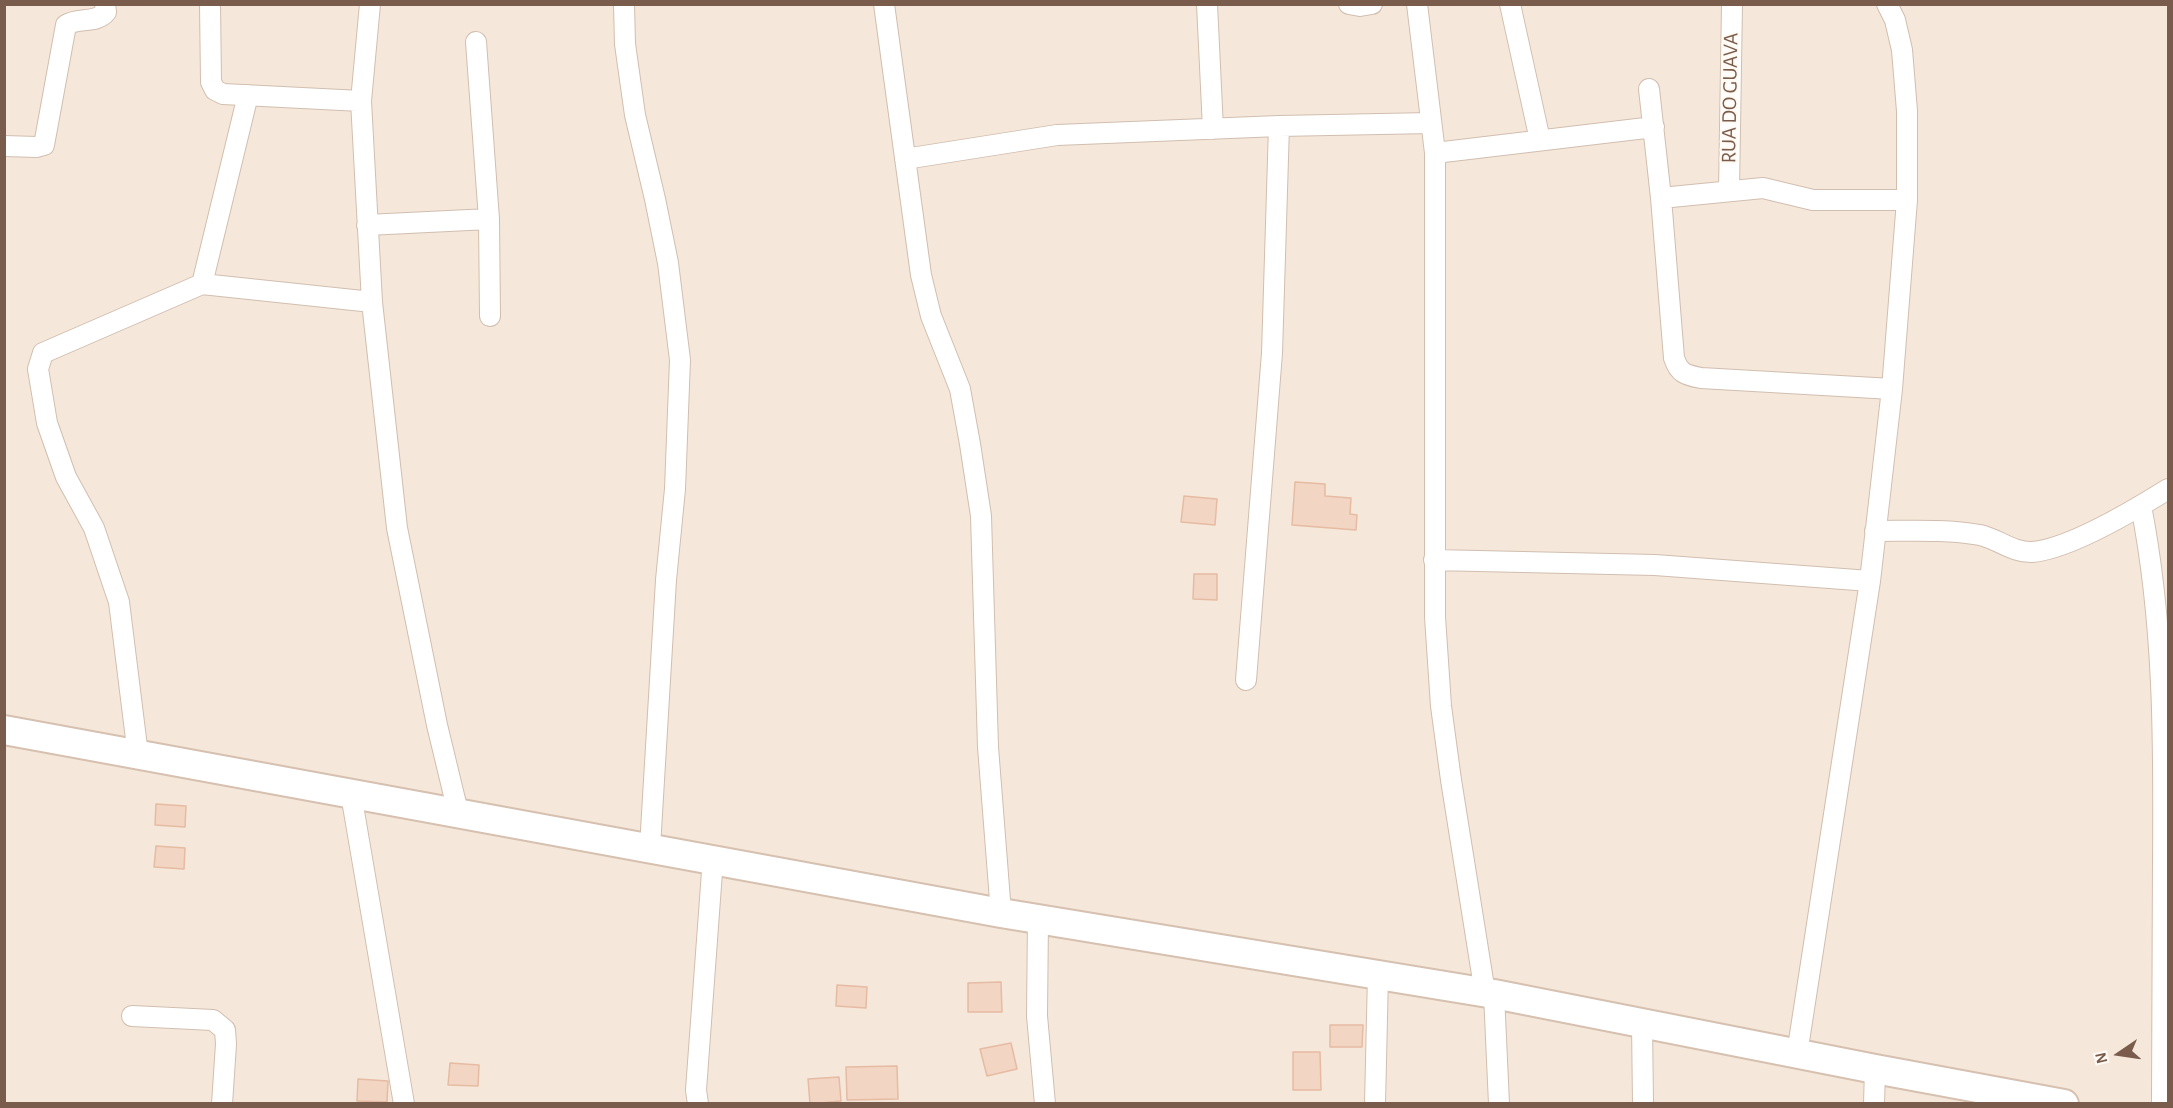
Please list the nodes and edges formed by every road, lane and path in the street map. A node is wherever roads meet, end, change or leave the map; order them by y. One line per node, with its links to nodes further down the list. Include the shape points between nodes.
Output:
1 (105, 4): 22 (street, via 106,12 98,18 66,25 44,145)
2 (210, 4): 15 (street, via 215,90)
3 (370, 4): 16 (street)
4 (624, 4): 44 (street, via 635,115 668,264 680,360)
5 (884, 4): 24 (street)
6 (1207, 4): 20 (street)
7 (1349, 4): 8 (street)
8 (1372, 4)
9 (1416, 4): 17 (street)
10 (1510, 4): 21 (street)
11 (1732, 4): 25 (street, RUA DO GUAVA)
12 (1887, 4): 27 (street, via 1902,50)
13 (476, 42): 28 (street)
14 (1649, 88): 19 (street)
15 (248, 95): 16 (street); 30 (street)
16 (361, 101): 29 (street)
17 (1431, 123): 18 (street); 23 (street)
18 (1279, 126): 20 (street); 39 (street, via 1272,353)
19 (1654, 127): 21 (street); 26 (street)
20 (1213, 129): 24 (street, via 1057,135)
21 (1540, 140): 23 (street)
22 (4, 146)
23 (1434, 153): 37 (street)
24 (905, 159): 46 (street, via 921,275 931,316 960,389 981,516 988,747)
25 (1729, 191): 26 (street); 27 (street, via 1762,188 1813,200)
26 (1661, 198): 33 (street, via 1674,358 1683,374)
27 (1907, 200): 33 (street)
28 (489, 219): 29 (street); 32 (street)
29 (367, 225): 31 (street)
30 (202, 284): 31 (street); 41 (street, via 42,353 38,369 47,423 66,477 94,528 119,602)
31 (372, 302): 43 (street, via 397,528)
32 (490, 316)
33 (1892, 389): 36 (street)
34 (2169, 489): 35 (street)
35 (2141, 506): 36 (street, via 2063,543 2031,552 1964,533); 63 (street, via 2156,601 2164,745)
36 (1875, 531): 38 (street)
37 (1434, 560): 38 (street, via 1655,565); 49 (street, via 1435,616 1451,780)
38 (1870, 581): 52 (street)
39 (1246, 680)
40 (4, 730): 41 (street)
41 (138, 755): 42 (street)
42 (351, 794): 43 (street); 55 (street)
43 (458, 812): 44 (street)
44 (650, 847): 45 (street)
45 (713, 858): 46 (street); 56 (street)
46 (1001, 913): 47 (street)
47 (1038, 919): 48 (street); 57 (street, via 1037,1016)
48 (1378, 975): 49 (street); 58 (street)
49 (1490, 993): 51 (street); 59 (street)
50 (132, 1016): 54 (street, via 213,1020 225,1030)
51 (1642, 1023): 52 (street); 60 (street)
52 (1797, 1053): 53 (street)
53 (1875, 1069): 61 (street); 62 (street)
54 (222, 1104)
55 (404, 1104)
56 (698, 1104)
57 (1045, 1104)
58 (1375, 1104)
59 (1498, 1104)
60 (1643, 1104)
61 (1874, 1104)
62 (2064, 1104)
63 (2162, 1104)

